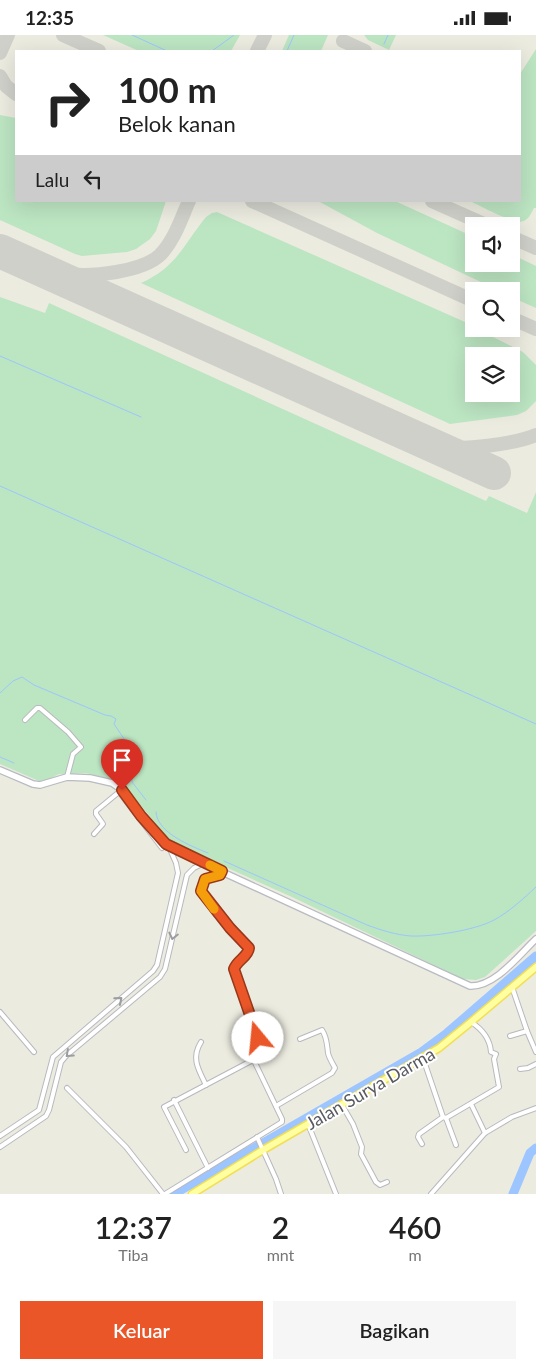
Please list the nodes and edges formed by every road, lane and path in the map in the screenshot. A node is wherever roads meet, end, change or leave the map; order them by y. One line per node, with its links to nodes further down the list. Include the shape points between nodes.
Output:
1 (25, 720): 3 (street, via 40,708 81,747 73,754)
2 (0, 770): 3 (main road, via 33,785)
3 (67, 777): 4 (main road, via 90,777 112,783)
4 (120, 791): 5 (street, via 96,811 103,824); 6 (main road)
5 (94, 834)
6 (167, 845): 7 (main road); 9 (street, via 178,873)
7 (204, 863): 8 (main road); 10 (street, via 187,875)
8 (222, 871): 11 (main road, via 470,986 478,987 497,977); 27 (street, via 220,875 205,879 201,891 249,948 234,969 259,1036 247,1046)
9 (170, 911): 10 (street); 15 (street, one-way to 9, via 153,971)
10 (178, 913): 17 (street, one-way to 17, via 165,969 160,977)
11 (536, 939)
12 (536, 967): 13 (main road, Jalan Surya Darma)
13 (512, 987): 18 (main road, Jalan Surya Darma); 20 (street)
14 (0, 1012): 24 (street)
15 (105, 1012): 16 (street); 17 (street)
16 (99, 1017): 19 (street); 40 (street, via 53,1057 39,1110)
17 (110, 1019): 19 (street)
18 (471, 1022): 26 (main road, Jalan Surya Darma); 33 (street, via 486,1036 492,1053 496,1054 499,1087)
19 (104, 1024): 44 (street, one-way to 44, via 61,1062 46,1116)
20 (527, 1031): 21 (street); 25 (street)
21 (510, 1036)
22 (300, 1039): 35 (street, via 322,1030 335,1068 332,1073)
23 (201, 1042): 30 (street, via 195,1059)
24 (34, 1052)
25 (536, 1052)
26 (423, 1058): 34 (main road, Jalan Surya Darma); 37 (street)
27 (253, 1060): 30 (street); 35 (street)
28 (536, 1063): 29 (street)
29 (520, 1069)
30 (206, 1085): 32 (street)
31 (67, 1088): 50 (street, via 126,1147)
32 (174, 1100): 46 (street, via 164,1110); 47 (street)
33 (471, 1104): 37 (street); 39 (street)
34 (342, 1105): 38 (main road, Jalan Surya Darma); 48 (street, via 376,1182 380,1185)
35 (276, 1106): 41 (street, via 282,1122)
36 (536, 1108): 39 (street)
37 (444, 1118): 42 (street, via 419,1134); 43 (street)
38 (308, 1124): 45 (main road, Jalan Surya Darma); 49 (street)
39 (485, 1133): 53 (street)
40 (0, 1137): 44 (street)
41 (257, 1139): 45 (street); 47 (street)
42 (422, 1144)
43 (456, 1145)
44 (2, 1146)
45 (262, 1148): 51 (main road, Jalan Surya Darma); 52 (street)
46 (186, 1150)
47 (208, 1168): 50 (street)
48 (387, 1182)
49 (334, 1193)
50 (164, 1194)
51 (192, 1194)
52 (281, 1194)
53 (431, 1194)

